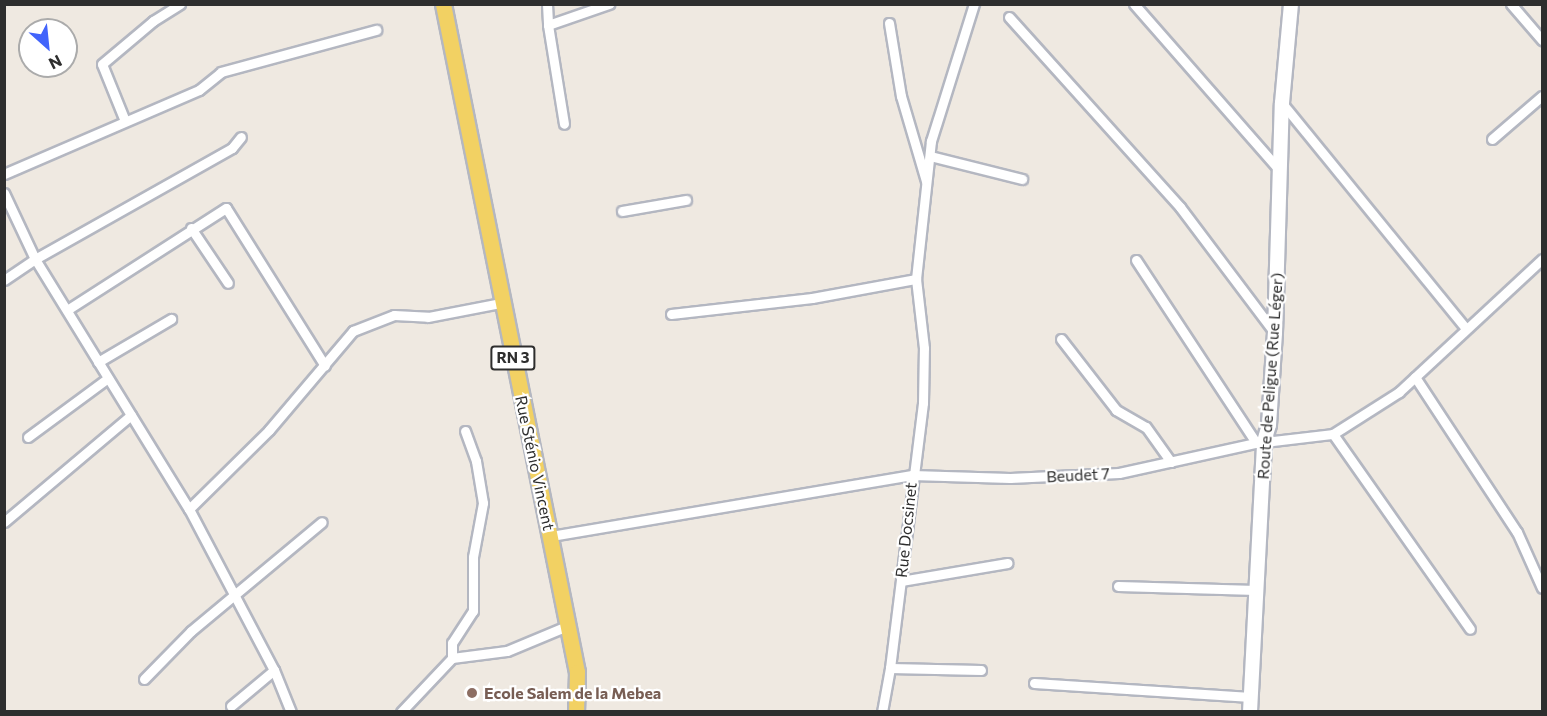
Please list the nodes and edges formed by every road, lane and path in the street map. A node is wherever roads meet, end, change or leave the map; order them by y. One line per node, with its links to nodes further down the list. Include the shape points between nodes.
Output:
1 (180, 4): 16 (street, via 102,64)
2 (443, 4): 35 (main road, Rue Sténio Vincent / RN 3)
3 (547, 4): 11 (street)
4 (609, 4): 11 (street)
5 (974, 4): 20 (street, Rue Docsinet, via 931,141)
6 (1134, 4): 21 (street)
7 (1291, 4): 15 (street, Route de Peligue (Rue Léger))
8 (1511, 4): 13 (street)
9 (1010, 17): 40 (street, via 1180,207)
10 (889, 23): 24 (street, via 901,96)
11 (548, 25): 17 (street)
12 (376, 30): 16 (street, via 221,72 199,90)
13 (1542, 40)
14 (1542, 96): 19 (street)
15 (1282, 103): 21 (street, Route de Peligue (Rue Léger)); 39 (street)
16 (125, 122): 22 (street)
17 (564, 124)
18 (241, 137): 29 (street, via 232,148)
19 (1492, 139)
20 (930, 156): 23 (street); 24 (street, Rue Docsinet)
21 (1282, 173): 40 (street, Route de Peligue (Rue Léger))
22 (4, 174)
23 (1022, 180)
24 (927, 184): 32 (street, Rue Docsinet)
25 (4, 193): 29 (street)
26 (686, 200): 27 (street)
27 (622, 211)
28 (190, 228): 34 (street); 36 (street); 43 (street, via 220,208 231,211)
29 (35, 259): 33 (street); 36 (street)
30 (1542, 259): 39 (street, Beudet 7)
31 (1136, 260): 50 (street)
32 (916, 279): 37 (street, via 812,298); 52 (street, Rue Docsinet, via 924,348 922,403)
33 (4, 280)
34 (228, 283)
35 (501, 303): 43 (street, via 428,317 394,315 353,331); 56 (main road, Rue Sténio Vincent / RN 3)
36 (67, 310): 42 (street)
37 (671, 314)
38 (171, 319): 42 (street)
39 (1466, 329): 44 (street, Beudet 7)
40 (1275, 333): 50 (street, Route de Peligue (Rue Léger), via 1269,425)
41 (1061, 339): 51 (street, via 1116,410 1146,427)
42 (98, 362): 45 (street)
43 (325, 366): 53 (street, via 269,430)
44 (1415, 377): 48 (street, Beudet 7); 60 (street, via 1517,532)
45 (108, 378): 46 (street); 49 (street)
46 (131, 415): 53 (street); 54 (street)
47 (465, 431): 65 (street, via 477,461 483,503 473,556 473,611 452,643)
48 (1333, 434): 50 (street, Beudet 7); 64 (street)
49 (28, 437)
50 (1260, 443): 51 (street, Beudet 7); 61 (street, Route de Peligue (Rue Léger))
51 (1171, 462): 52 (street, Beudet 7, via 1119,473 1010,478)
52 (912, 475): 56 (street, Beudet 7); 58 (street, Rue Docsinet)
53 (189, 509): 62 (street)
54 (4, 522)
55 (322, 522): 62 (street)
56 (551, 536): 63 (main road, Rue Sténio Vincent / RN 3)
57 (1007, 563): 58 (street)
58 (901, 581): 66 (street, Rue Docsinet)
59 (1118, 586): 61 (street)
60 (1542, 588)
61 (1256, 590): 71 (street, Route de Peligue (Rue Léger))
62 (234, 595): 67 (street); 69 (street, via 191,631)
63 (567, 626): 65 (street, via 507,651); 75 (main road, Rue Sténio Vincent / RN 3, via 577,672)
64 (1470, 630)
65 (453, 658): 74 (street)
66 (890, 668): 68 (street); 76 (street, Rue Docsinet)
67 (274, 670): 72 (street); 73 (street)
68 (981, 670)
69 (144, 679)
70 (1034, 683): 71 (street)
71 (1251, 697): 77 (street, Route de Peligue (Rue Léger))
72 (231, 706)
73 (291, 711)
74 (401, 711)
75 (576, 711)
76 (882, 711)
77 (1250, 711)

